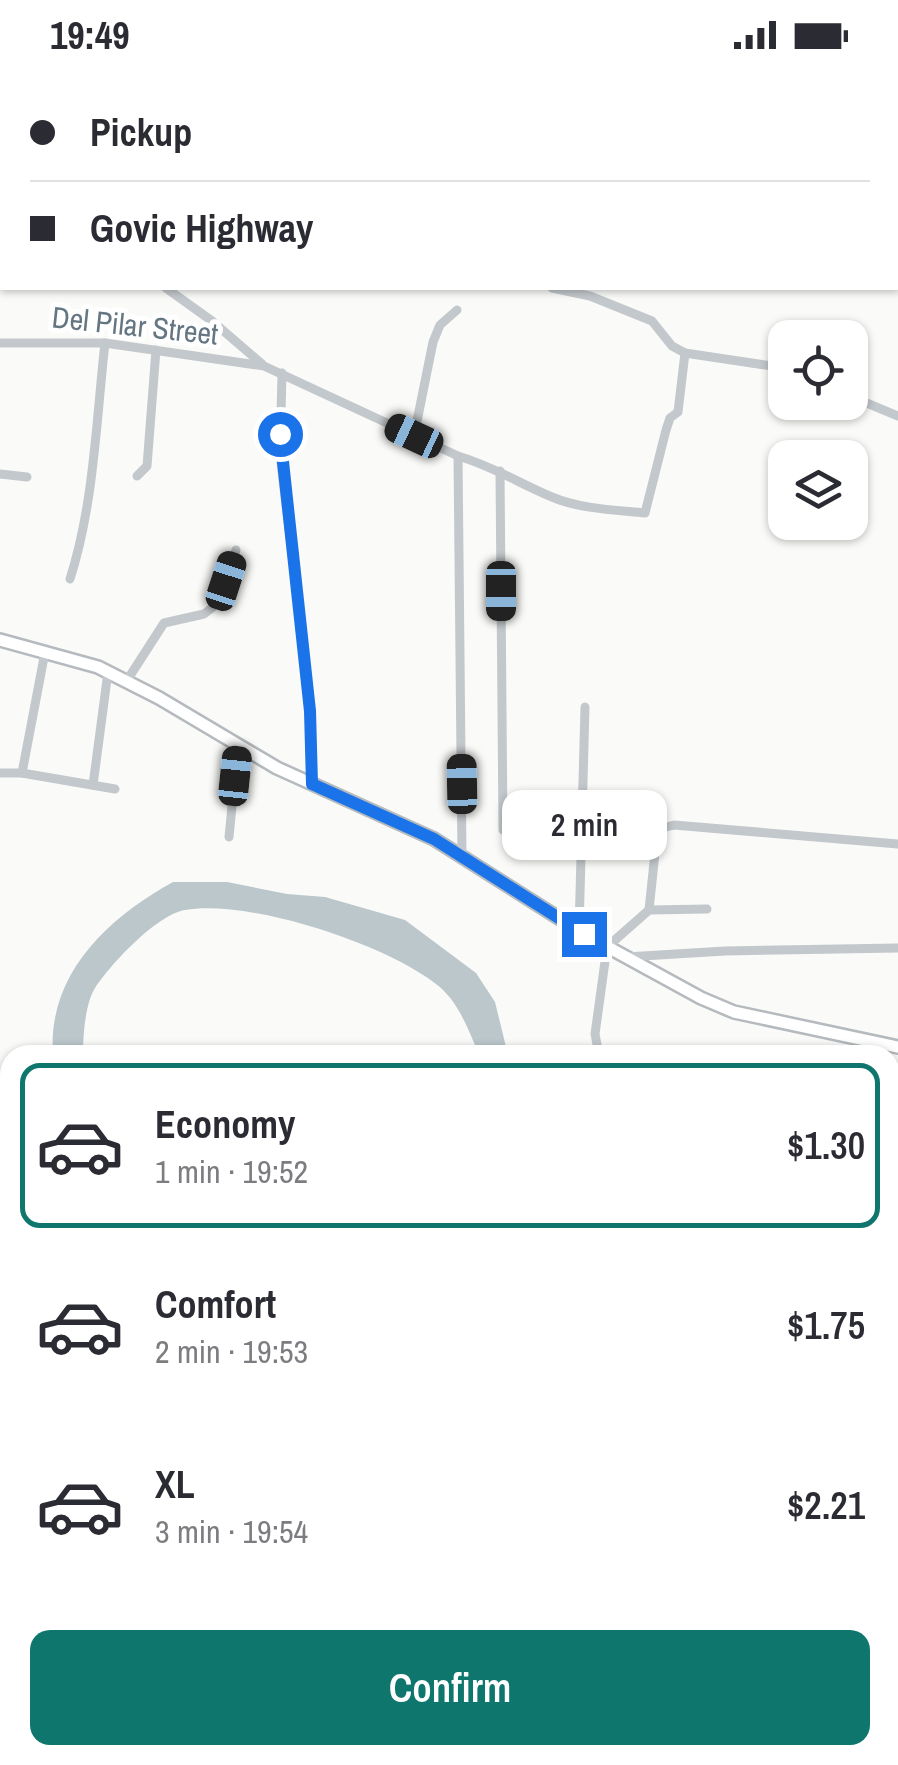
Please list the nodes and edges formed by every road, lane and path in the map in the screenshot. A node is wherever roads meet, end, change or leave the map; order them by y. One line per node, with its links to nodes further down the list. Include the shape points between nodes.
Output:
1 (169, 290): 9 (street)
2 (562, 290): 7 (street, via 652,321)
3 (457, 310): 13 (street, via 433,342)
4 (0, 343): 5 (street, Del Pilar Street)
5 (106, 343): 6 (street, Del Pilar Street); 20 (street, via 88,506)
6 (156, 350): 9 (street, Del Pilar Street); 17 (street, via 147,466)
7 (685, 353): 8 (street); 15 (street, via 678,412 666,430 646,513 554,498)
8 (768, 365)
9 (264, 366): 10 (street)
10 (282, 373): 13 (street); 29 (street, via 280,455 310,711)
11 (868, 404): 12 (street)
12 (898, 416)
13 (414, 436): 14 (street)
14 (458, 456): 15 (street); 35 (street)
15 (500, 471): 32 (street)
16 (0, 474): 18 (street)
17 (137, 476)
18 (27, 478)
19 (236, 550): 24 (street, via 213,607 164,623)
20 (70, 580)
21 (0, 640): 22 (main road)
22 (45, 652): 23 (main road); 28 (street)
23 (108, 672): 24 (main road); 30 (street)
24 (126, 682): 26 (main road)
25 (586, 708): 38 (street)
26 (238, 745): 29 (main road); 33 (street)
27 (0, 772): 28 (street)
28 (22, 773): 30 (street)
29 (312, 784): 35 (main road)
30 (93, 785): 31 (street)
31 (115, 789)
32 (503, 830)
33 (229, 838)
34 (898, 844): 37 (street, via 662,828)
35 (462, 858): 38 (main road)
36 (707, 909): 37 (street)
37 (649, 910): 39 (street)
38 (579, 930): 39 (main road)
39 (608, 947): 41 (main road); 42 (street)
40 (898, 948): 41 (street)
41 (626, 957): 43 (main road, via 734,1012)
42 (597, 1045)
43 (889, 1045)

